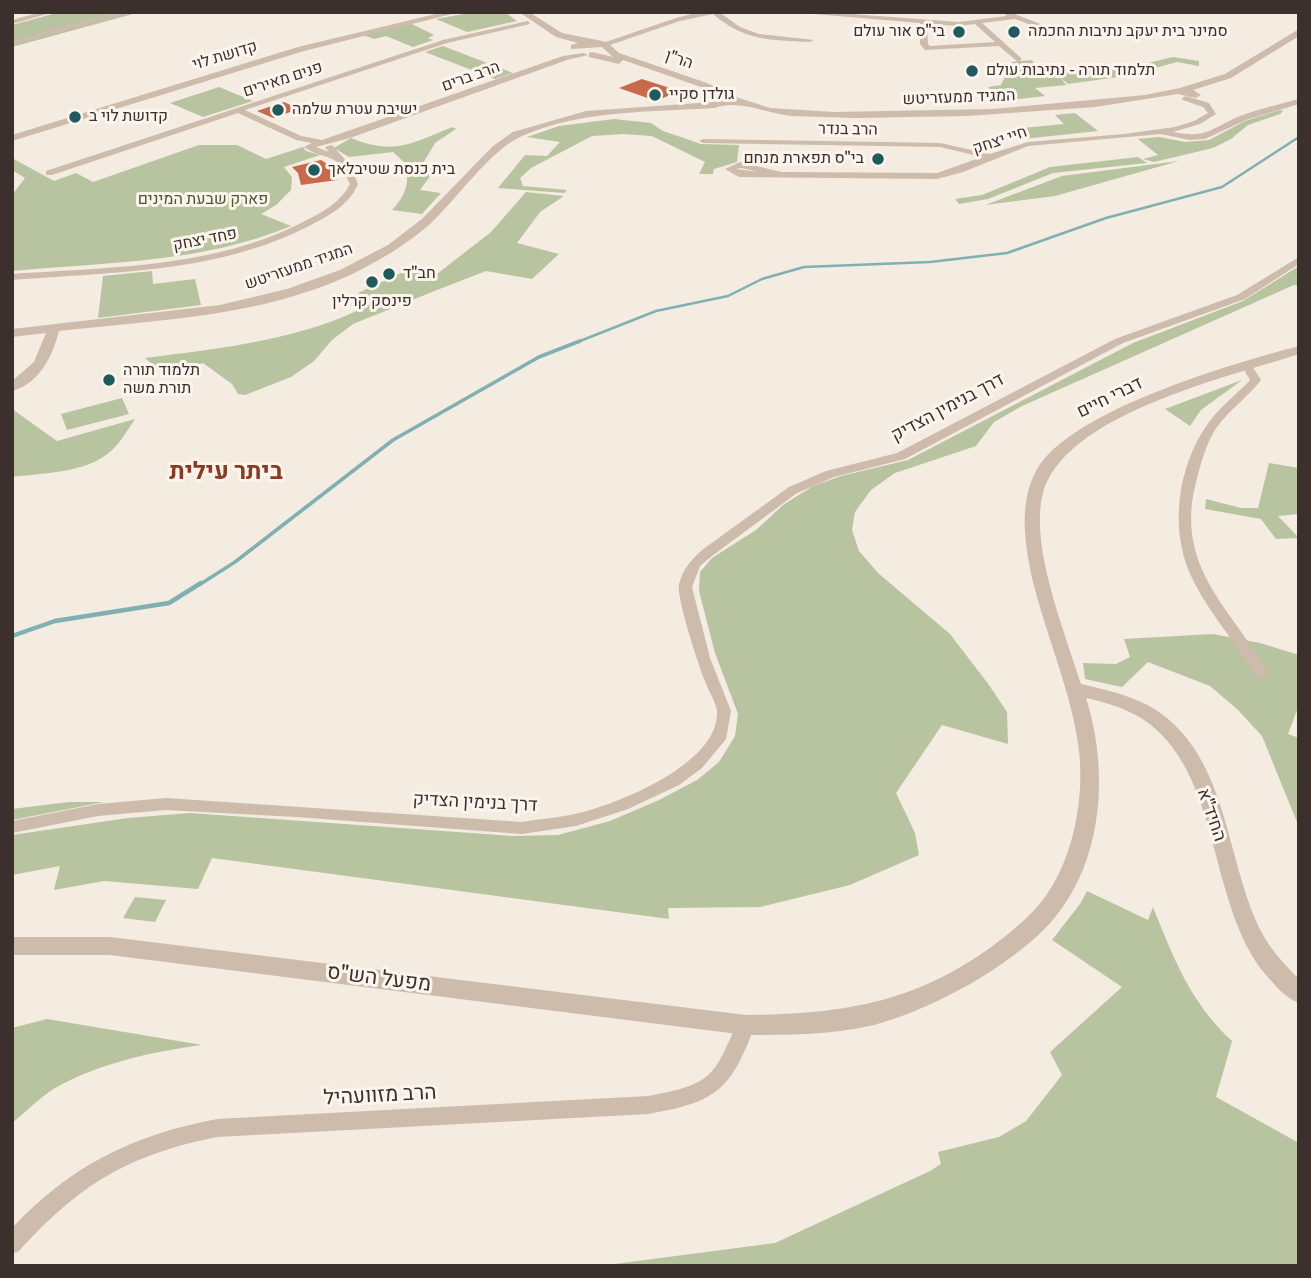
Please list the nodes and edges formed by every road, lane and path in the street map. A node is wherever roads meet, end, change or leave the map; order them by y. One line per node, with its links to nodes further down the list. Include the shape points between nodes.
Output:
1 (51, 12): 10 (street)
2 (129, 12): 18 (street)
3 (514, 12): 12 (street, הר"ן)
4 (523, 12): 19 (street, via 559,35)
5 (713, 12): 16 (street, via 740,32); 21 (street, via 678,19)
6 (793, 12): 11 (street)
7 (1003, 12): 9 (street)
8 (455, 13): 31 (street, קדושת לוי, via 315,45)
9 (1015, 17): 13 (street); 14 (street)
10 (12, 22)
11 (923, 22): 13 (street); 20 (street, via 928,48)
12 (528, 23): 22 (street, הר"ן); 28 (street, פנים מאירים, via 445,41)
13 (978, 23): 20 (street)
14 (1037, 26)
15 (1299, 32): 24 (street, המגיד ממעזריטש)
16 (810, 40)
17 (1299, 40): 24 (street, המגיד ממעזריטש, via 1246,74)
18 (12, 43)
19 (589, 43): 21 (street); 22 (street)
20 (1001, 44): 23 (street)
21 (606, 47): 22 (street, via 605,53); 27 (street, הר"ן, via 616,55 694,82)
22 (581, 52): 26 (street, הר"ן, via 696,88 714,98); 33 (street, הרב ברים)
23 (1018, 60)
24 (1188, 96): 27 (street, המגיד ממעזריטש, via 945,118 796,117); 30 (street, חיי יצחק, via 1210,110 1210,116)
25 (1299, 101): 30 (street, via 1243,118 1205,137)
26 (715, 105): 27 (street, הר"ן); 29 (street, המגיד ממעזריטש, via 606,111)
27 (737, 107): 29 (street, המגיד ממעזריטש)
28 (238, 110): 33 (street, פחד יצחק); 36 (street, פנים מאירים)
29 (548, 122): 39 (street, המגיד ממעזריטש, via 506,140 406,238 344,273 242,305)
30 (1162, 131): 34 (street, חיי יצחק, via 1026,145)
31 (12, 138)
32 (703, 141): 34 (street, הרב בנדר, via 940,145)
33 (321, 146): 38 (street, פחד יצחק, via 346,165 354,184 346,198 285,235 171,263)
34 (991, 158): 35 (street, חיי יצחק, via 928,177)
35 (750, 171)
36 (49, 173)
37 (1299, 260): 46 (street, דרך בנימין הצדיק, via 1241,296 1119,341 901,456 830,474 793,490 707,553 694,564 685,587 703,658 724,711 718,739 681,775 622,805 576,820 522,828 166,804 98,810)
38 (12, 277)
39 (53, 330): 40 (street, המגיד ממעזריטש); 43 (street, via 46,357)
40 (12, 334)
41 (1299, 350): 42 (street, דברי חיים)
42 (1248, 368): 44 (street, via 1256,380 1216,419 1201,448 1187,491 1183,524 1189,555 1209,597); 45 (street, דברי חיים, via 1106,419 1065,446 1042,475 1032,528)
43 (12, 387)
44 (1262, 674)
45 (1073, 688): 48 (street, החיד"א, via 1140,709 1166,727 1184,748 1200,780 1250,930 1273,968); 49 (street, דברי חיים, via 1087,737 1091,776 1085,819 1058,897 1037,919 1011,945 971,973 878,1014 794,1025)
46 (12, 827)
47 (12, 946): 49 (street, מפעל הש"ס, via 110,946)
48 (1299, 993)
49 (746, 1025): 50 (street, הרב מזוועהיל, via 734,1059 714,1086 676,1101 216,1128 139,1146 103,1165 56,1200)
50 (12, 1244)

